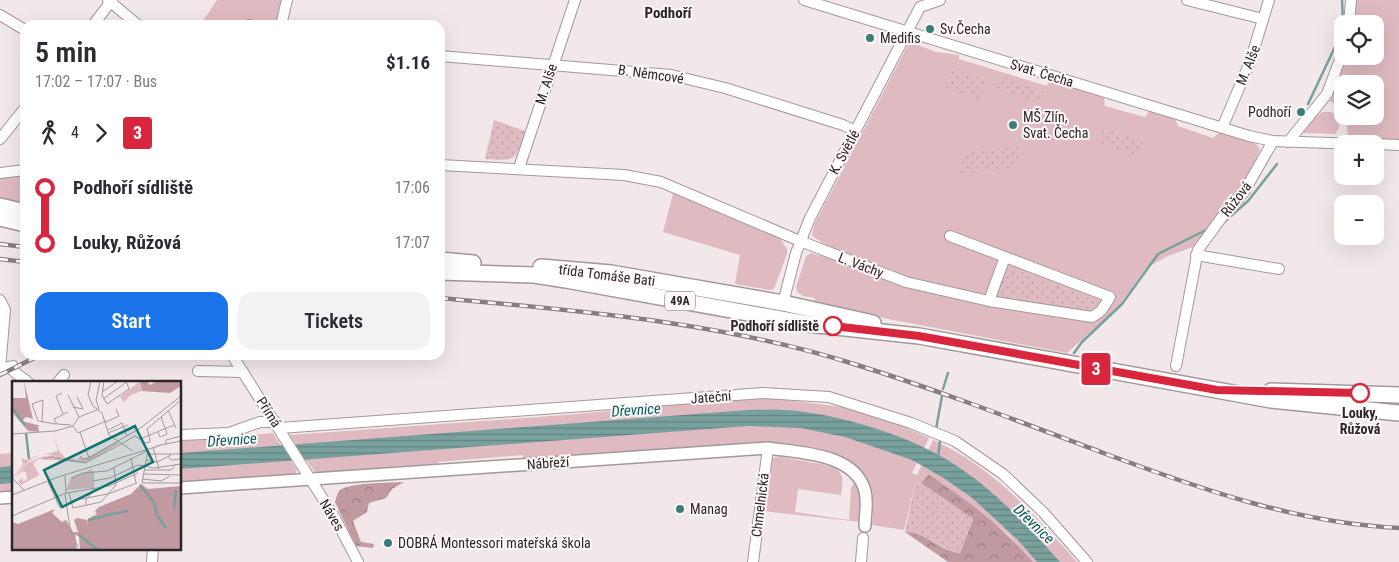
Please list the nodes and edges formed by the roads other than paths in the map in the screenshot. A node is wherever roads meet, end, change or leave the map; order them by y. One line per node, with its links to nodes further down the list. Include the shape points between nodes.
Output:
1 (286, 0): 15 (street)
2 (575, 0): 19 (street, M. Alše)
3 (804, 0): 17 (street, Svat. Čecha)
4 (940, 0): 9 (street, K. Světlé)
5 (1187, 0): 12 (street)
6 (1269, 0): 12 (street, M. Alše)
7 (1351, 0): 11 (street)
8 (110, 1): 13 (street); 14 (street)
9 (919, 4): 17 (street, K. Světlé)
10 (0, 15): 16 (street)
11 (1350, 15)
12 (1263, 19): 23 (street, M. Alše, via 1250,62)
13 (97, 20)
14 (132, 20)
15 (282, 20)
16 (20, 27)
17 (907, 32): 23 (street, Svat. Čecha); 24 (street, K. Světlé)
18 (445, 56): 19 (street, B. Němcové)
19 (552, 64): 24 (street, B. Němcové, via 622,69 698,81 842,125); 31 (street, M. Alše)
20 (1338, 65): 26 (street, Růžová, via 1327,94)
21 (20, 112): 22 (street)
22 (4, 125): 25 (street)
23 (1222, 128): 26 (street, Svat. Čecha)
24 (855, 132): 39 (street, K. Světlé)
25 (0, 139)
26 (1280, 142): 27 (street, Svat. Čecha); 40 (street, Růžová, via 1204,240)
27 (1334, 143)
28 (1384, 144): 29 (street)
29 (1399, 145)
30 (445, 165): 31 (street, L. Váchy)
31 (519, 168): 39 (street, L. Váchy, via 624,175 661,182)
32 (20, 171): 33 (street)
33 (0, 173)
34 (0, 206): 35 (main road)
35 (20, 211)
36 (0, 218): 37 (main road)
37 (20, 223)
38 (950, 236): 41 (street, L. Váchy)
39 (800, 241): 46 (street, L. Váchy, via 906,282); 47 (street, K. Světlé)
40 (1196, 255): 43 (street); 51 (street, Růžová)
41 (1005, 257): 46 (street); 46 (street, L. Váchy, via 1110,297 1101,311 1092,317)
42 (445, 260): 47 (main road, třída Tomáše Bati / 49A, via 611,273)
43 (1279, 269)
44 (445, 272): 48 (main road, třída Tomáše Bati / 49A, via 558,279)
45 (0, 300): 52 (street, via 5,310)
46 (989, 301)
47 (783, 303): 48 (main road); 49 (main road, třída Tomáše Bati / 49A)
48 (780, 319): 49 (main road, třída Tomáše Bati / 49A)
49 (919, 336): 56 (main road, třída Tomáše Bati / 49A)
50 (235, 360): 54 (street, Přímá)
51 (1176, 366)
52 (0, 368): 55 (street, via 13,366 12,370)
53 (198, 371): 54 (street)
54 (243, 372): 59 (street, Přímá)
55 (25, 380)
56 (1217, 390): 57 (main road, třída Tomáše Bati / 49A); 58 (main road, třída Tomáše Bati / 49A, via 1314,405)
57 (1399, 395)
58 (1399, 413)
59 (280, 428): 60 (street, Jateční, via 260,422 229,433); 62 (street, Přímá); 70 (street, Jateční, via 763,393 829,397 955,441 1003,474 1044,512)
60 (181, 435)
61 (768, 448): 63 (street, Nábřeží); 65 (street, Nábřeží, via 825,458 852,470 861,480 865,492 868,505); 68 (street, Chmelnická)
62 (305, 470): 63 (street, Náves)
63 (311, 481): 64 (street, Nábřeží); 67 (street, Náves)
64 (181, 488)
65 (865, 526)
66 (863, 538): 69 (street)
67 (358, 562)
68 (752, 562)
69 (861, 562)
70 (1087, 562)

